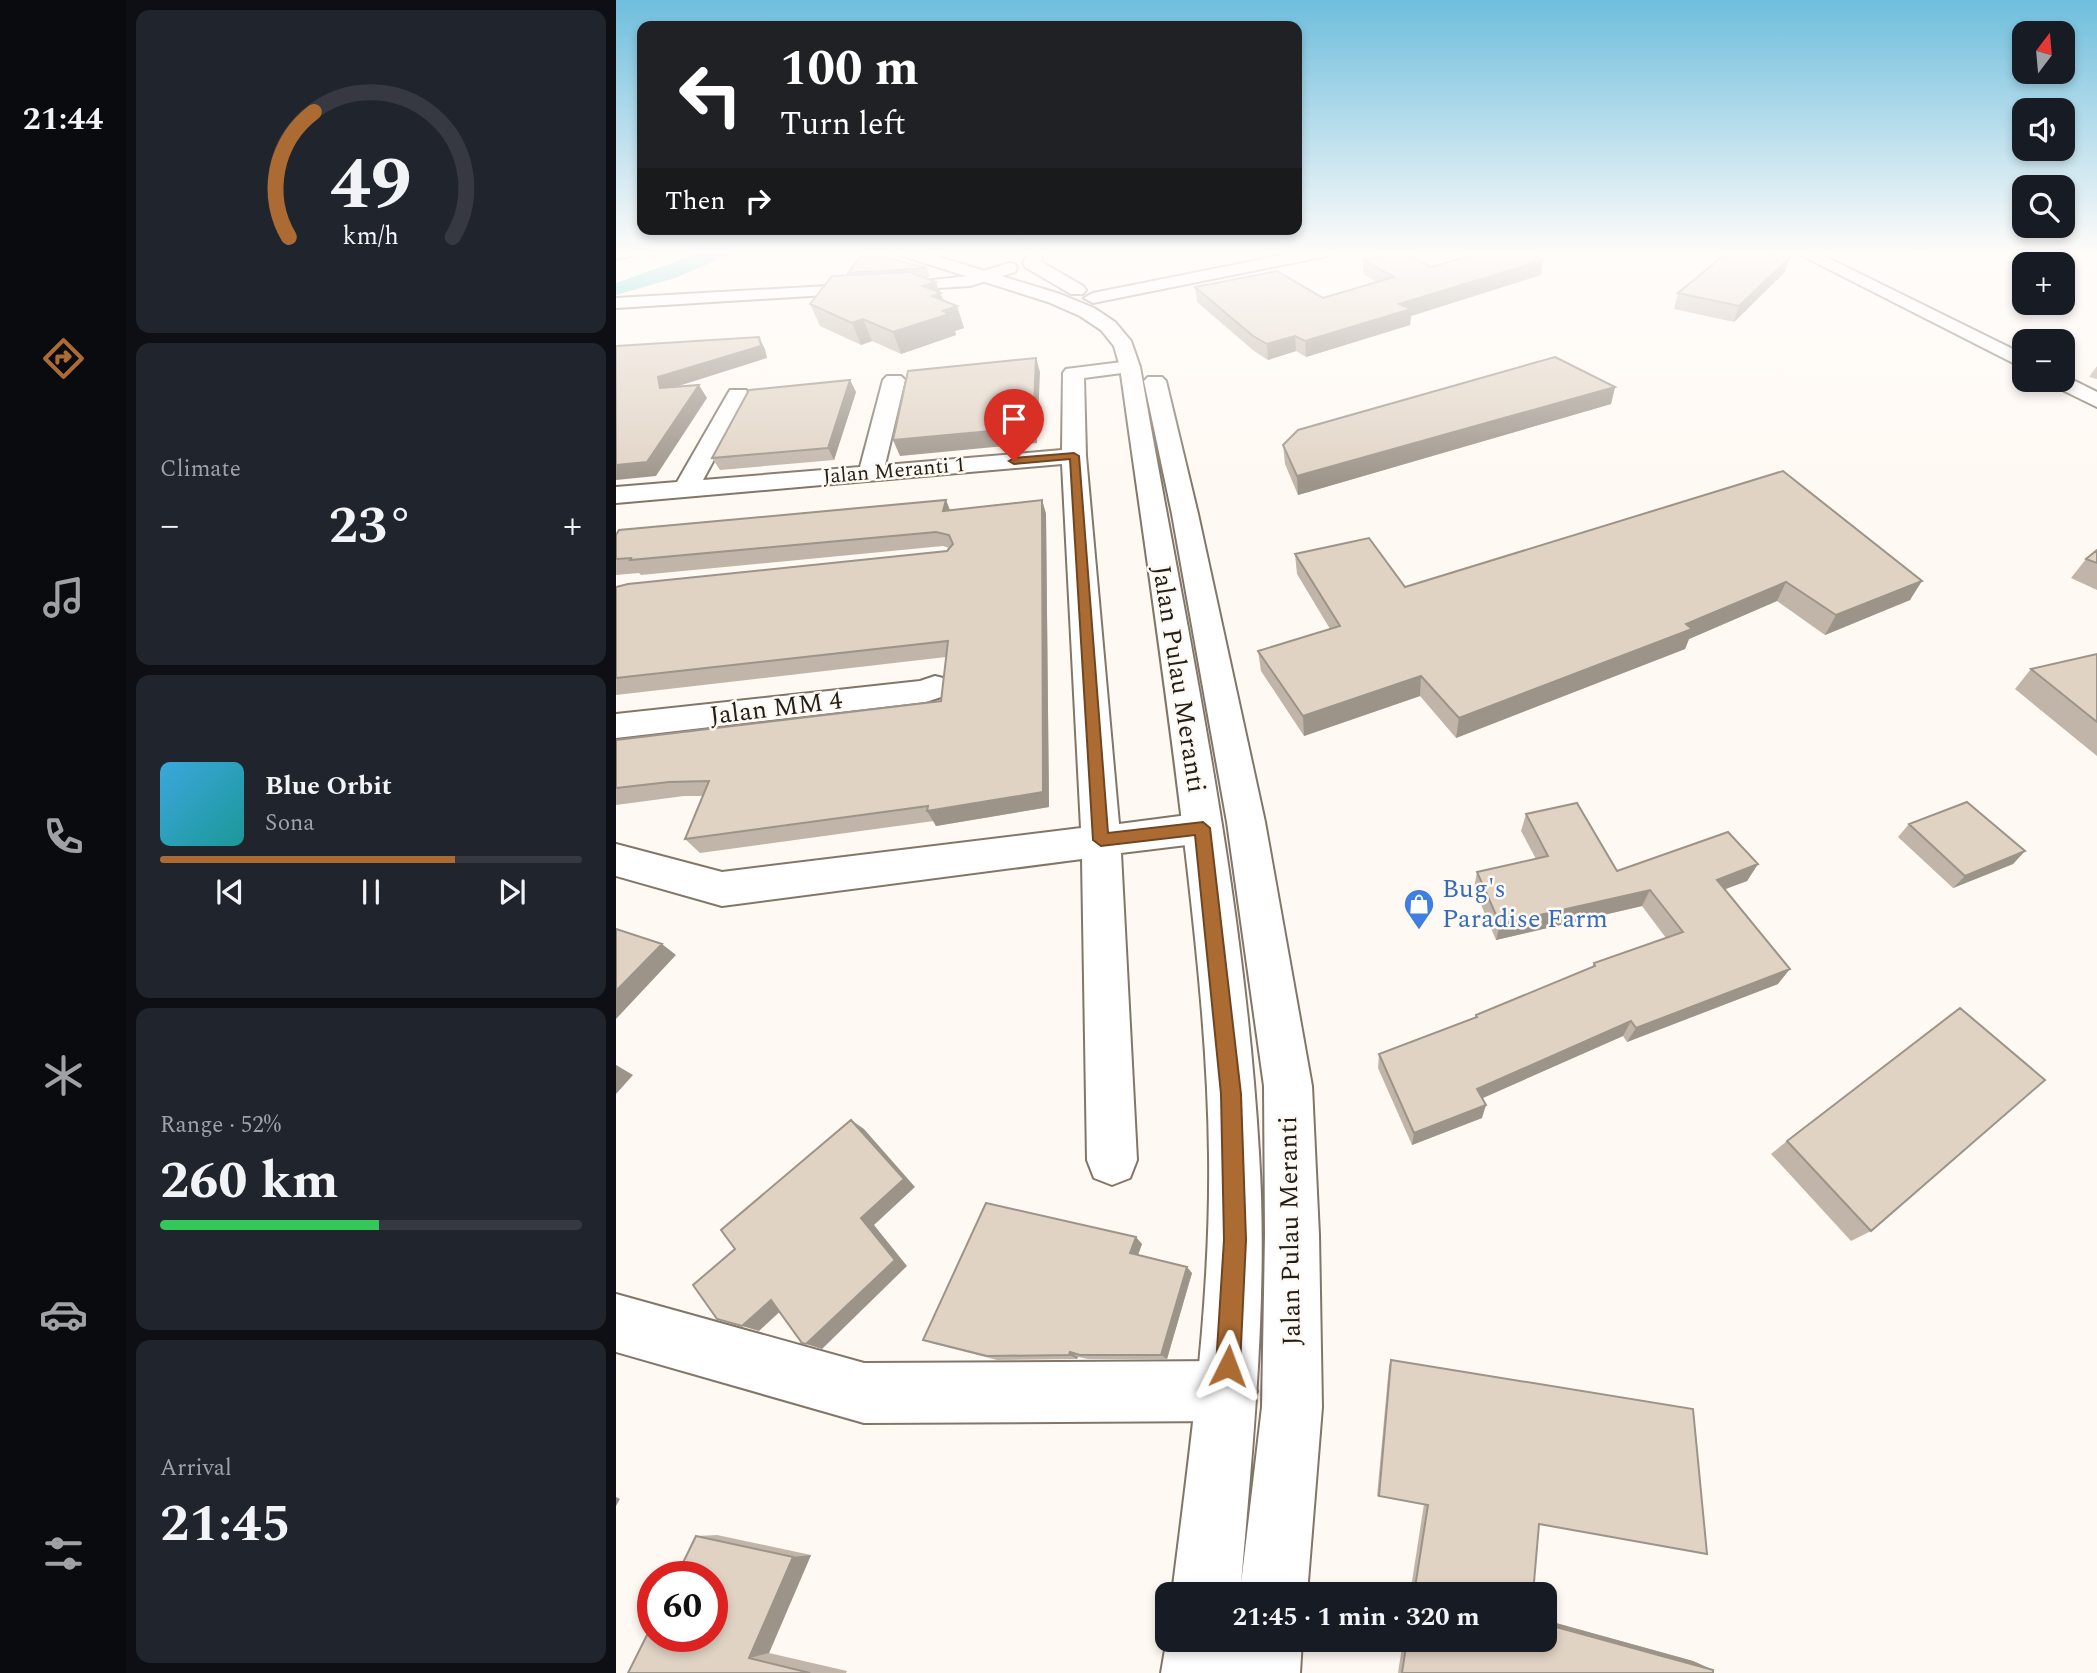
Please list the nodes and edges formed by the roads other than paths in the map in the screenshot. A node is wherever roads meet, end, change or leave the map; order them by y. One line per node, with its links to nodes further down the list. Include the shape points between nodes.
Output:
1 (1111, 329): 5 (street, Jalan Pulau Meranti, via 1124,345)
2 (1135, 329): 23 (street, Jalan Pulau Meranti, via 1152,365 1185,514 1246,822 1287,1086 1292,1407)
3 (1957, 329): 4 (street)
4 (2012, 356)
5 (1130, 368): 10 (street, via 1073,373); 16 (street, Jalan Pulau Meranti)
6 (894, 380): 11 (street)
7 (2075, 389): 9 (street)
8 (737, 395): 12 (street)
9 (2097, 400)
10 (1074, 456): 11 (street, Jalan Meranti 1); 17 (street)
11 (871, 472): 12 (street, Jalan Meranti 1)
12 (686, 489): 13 (street, Jalan Meranti 1)
13 (616, 495)
14 (935, 687): 15 (street, Jalan MM 4)
15 (616, 726)
16 (1203, 828): 17 (street); 21 (street, Jalan Pulau Meranti, via 1231,1094 1235,1240)
17 (1101, 840): 18 (street, via 722,889); 19 (street)
18 (616, 860)
19 (1112, 1160)
20 (616, 1323): 21 (street, via 864,1392)
21 (1227, 1391): 22 (street, Jalan Pulau Meranti)
22 (1207, 1582)
23 (1274, 1582)
24 (1199, 1652): 26 (street)
25 (1267, 1652): 27 (street)
26 (1196, 1673)
27 (1265, 1673)

